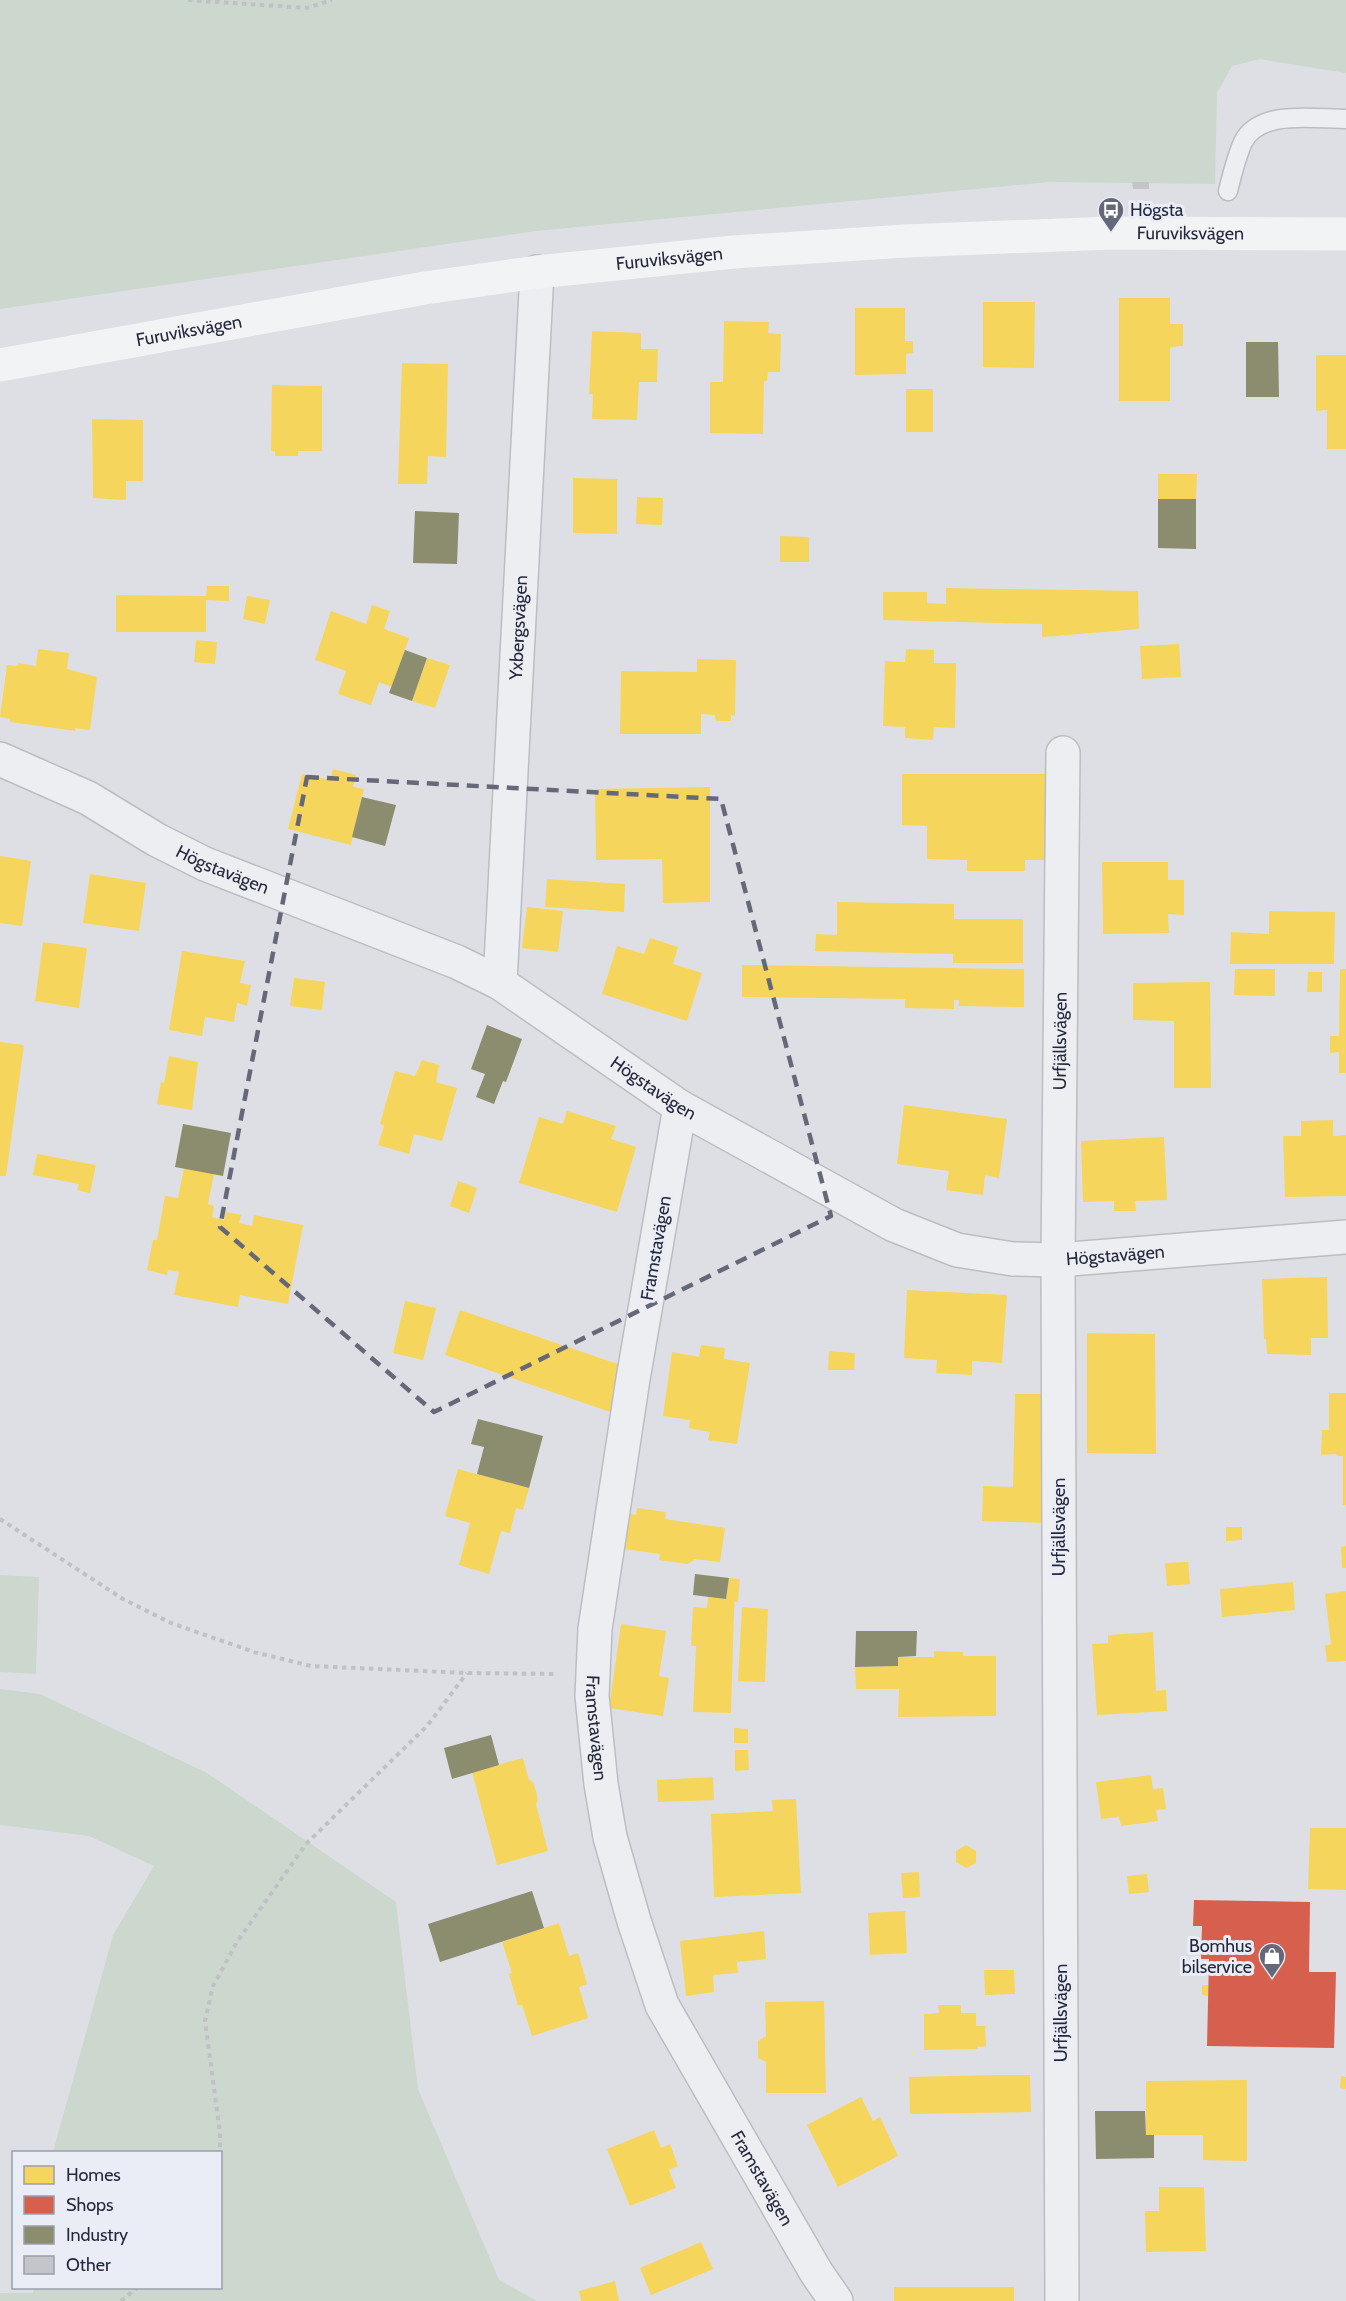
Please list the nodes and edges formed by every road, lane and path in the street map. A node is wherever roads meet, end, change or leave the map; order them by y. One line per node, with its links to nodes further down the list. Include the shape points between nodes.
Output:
1 (188, 0): 2 (path, via 307,8)
2 (333, 0)
3 (1346, 119): 4 (lane, via 1272,119 1256,126 1244,140)
4 (1228, 192)
5 (1346, 234): 6 (main road, Furuviksvägen, via 1111,233 905,241 734,252)
6 (537, 272): 7 (main road, Furuviksvägen, via 414,290); 10 (street, Yxbergsvägen)
7 (0, 365)
8 (1063, 753): 13 (street, Urfjällsvägen)
9 (0, 759): 10 (street, Högstavägen, via 88,798 205,864 457,962)
10 (500, 983): 11 (street, Högstavägen)
11 (680, 1107): 13 (street, Högstavägen, via 924,1239 993,1258); 16 (street, Framstavägen, via 604,1560)
12 (1346, 1238): 13 (street, Högstavägen)
13 (1058, 1260): 21 (street, Urfjällsvägen)
14 (0, 1519): 15 (path, via 123,1599 171,1623 254,1652 311,1666)
15 (467, 1673): 16 (path); 17 (path, via 427,1726 306,1844 237,1942 213,1986 205,2020)
16 (592, 1675): 20 (street, Framstavägen, via 601,1784 610,1837 662,2005)
17 (220, 2151)
18 (136, 2289): 19 (path)
19 (121, 2301)
20 (836, 2301)
21 (1062, 2301)

